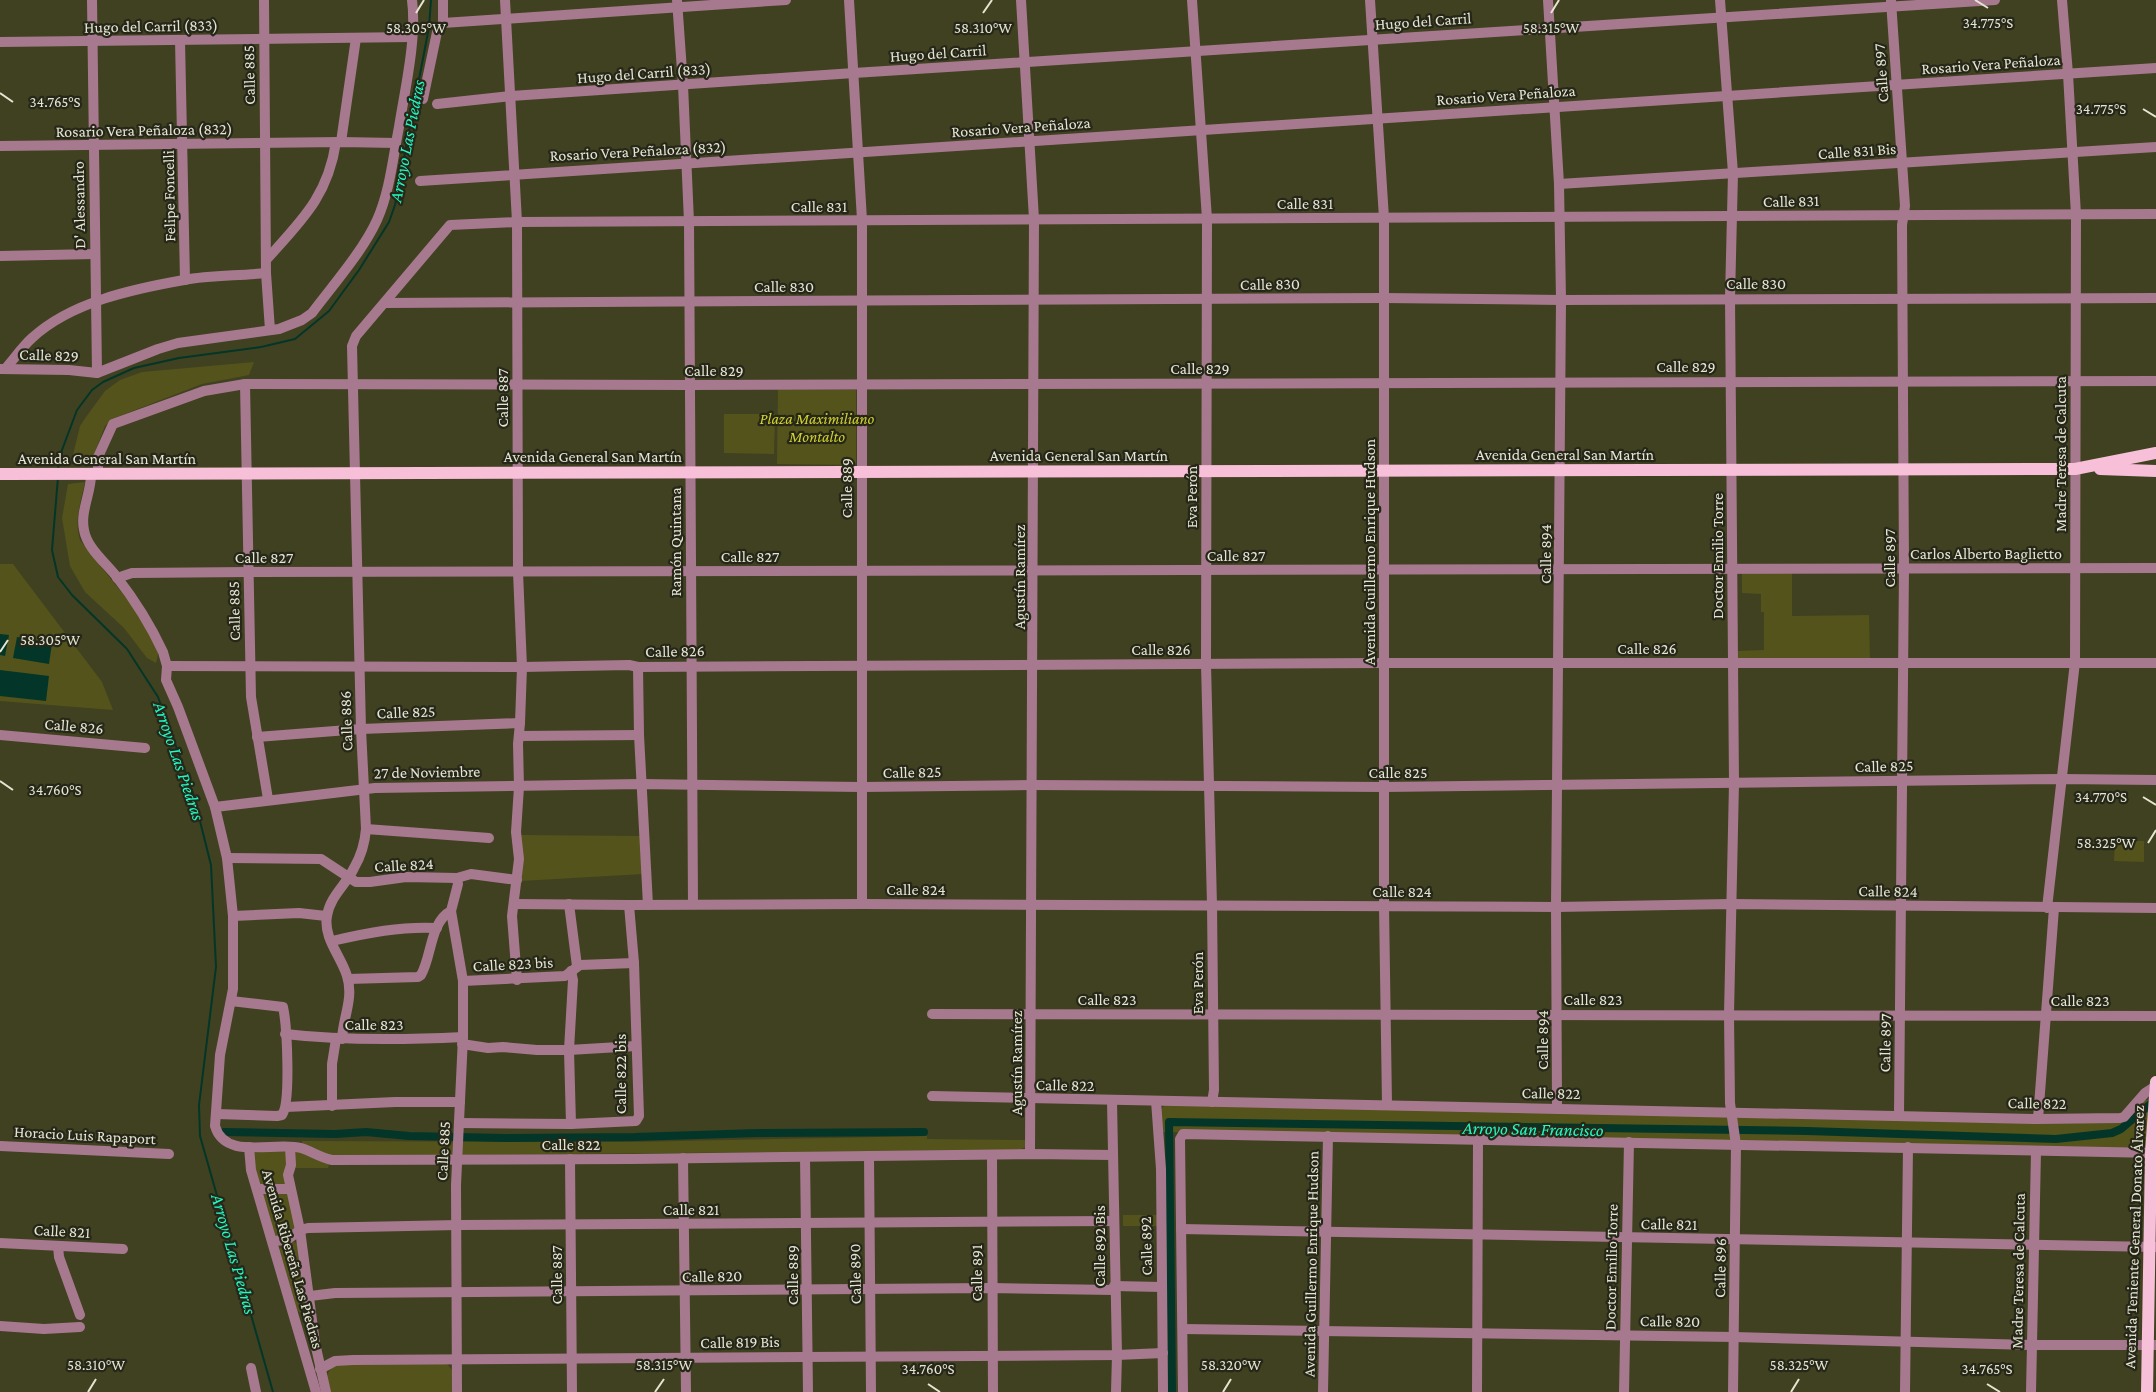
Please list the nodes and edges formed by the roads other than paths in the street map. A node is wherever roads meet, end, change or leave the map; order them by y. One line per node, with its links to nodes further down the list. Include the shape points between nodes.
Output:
1 (92, 0): 26 (street, D' Alessandro)
2 (264, 0): 23 (street, Calle 885)
3 (412, 0): 21 (street)
4 (443, 0): 19 (street)
5 (505, 0): 18 (street, Calle 887)
6 (786, 0): 16 (street)
7 (849, 0): 31 (street, Calle 889)
8 (1021, 0): 29 (street, Agustín Ramírez)
9 (1192, 0): 28 (street, Eva Perón)
10 (1370, 0): 25 (street, Avenida Guillermo Enrique Hudson)
11 (1548, 0): 20 (street, Calle 894)
12 (1720, 0): 17 (street, Doctor Emilio Torre)
13 (1995, 0): 15 (street, Hugo del Carril)
14 (2062, 0): 32 (street, Madre Teresa de Calcuta)
15 (1892, 3): 17 (street, Hugo del Carril); 33 (street, Calle 897)
16 (677, 4): 18 (street); 34 (street, Ramón Quintana)
17 (1721, 18): 20 (street, Hugo del Carril); 36 (street, Doctor Emilio Torre)
18 (506, 19): 19 (street); 35 (street, Calle 887)
19 (443, 23): 37 (street, via 437,32)
20 (1550, 28): 25 (street, Hugo del Carril); 39 (street, Calle 894)
21 (411, 37): 22 (street, Hugo del Carril (833)); 45 (street)
22 (356, 38): 23 (street, Hugo del Carril (833)); 43 (street)
23 (264, 39): 24 (street, Hugo del Carril (833)); 44 (street, Calle 885)
24 (180, 40): 26 (street, Hugo del Carril (833)); 47 (street, Felipe Foncelli)
25 (1373, 40): 28 (street, Hugo del Carril); 40 (street, Avenida Guillermo Enrique Hudson)
26 (93, 41): 27 (street, Hugo del Carril (833)); 46 (street, D' Alessandro)
27 (0, 42)
28 (1196, 52): 29 (street, Hugo del Carril); 41 (street, Eva Perón)
29 (1025, 62): 31 (street, Hugo del Carril); 42 (street, Agustín Ramírez)
30 (2156, 68): 32 (street, Rosario Vera Peñaloza)
31 (854, 73): 34 (street, Hugo del Carril (833)); 50 (street, Calle 889)
32 (2068, 74): 33 (street, Rosario Vera Peñaloza); 51 (street, Madre Teresa de Calcuta)
33 (1896, 85): 36 (street, Rosario Vera Peñaloza); 53 (street, Calle 897)
34 (683, 86): 35 (street, Hugo del Carril (833)); 52 (street, Ramón Quintana)
35 (511, 96): 38 (street, Hugo del Carril (833)); 54 (street, Calle 887)
36 (1725, 96): 39 (street, Rosario Vera Peñaloza); 55 (street, Doctor Emilio Torre)
37 (423, 99)
38 (437, 104)
39 (1555, 108): 40 (street, Rosario Vera Peñaloza); 57 (street, Calle 894)
40 (1377, 118): 41 (street, Rosario Vera Peñaloza); 63 (street, Avenida Guillermo Enrique Hudson)
41 (1201, 131): 42 (street, Rosario Vera Peñaloza); 65 (street, Eva Perón)
42 (1029, 141): 50 (street, Rosario Vera Peñaloza); 64 (street, Agustín Ramírez)
43 (338, 142): 44 (street, Rosario Vera Peñaloza (832)); 45 (street, Rosario Vera Peñaloza (832)); 71 (street, via 315,203)
44 (265, 143): 47 (street, Rosario Vera Peñaloza (832)); 71 (street, Calle 885)
45 (396, 143): 87 (street, via 384,201 372,229 312,313 290,326)
46 (93, 145): 47 (street, Rosario Vera Peñaloza (832)); 48 (street, Rosario Vera Peñaloza (832)); 69 (street, D' Alessandro)
47 (183, 145): 73 (street, Felipe Foncelli)
48 (0, 146)
49 (2156, 147): 51 (street, Calle 831 Bis)
50 (858, 152): 52 (street, Rosario Vera Peñaloza (832)); 66 (street, Calle 889)
51 (2072, 152): 53 (street, Calle 831 Bis); 60 (street, Madre Teresa de Calcuta)
52 (687, 163): 54 (street, Rosario Vera Peñaloza (832)); 68 (street, Ramón Quintana)
53 (1902, 163): 55 (street, Calle 831 Bis); 58 (street, Calle 897)
54 (515, 173): 56 (street, Rosario Vera Peñaloza (832)); 67 (street, Calle 887)
55 (1732, 173): 57 (street, Calle 831 Bis); 62 (street, Doctor Emilio Torre)
56 (420, 181)
57 (1559, 184): 61 (street, Calle 894)
58 (1905, 214): 60 (street, Calle 831); 62 (street, Calle 831); 76 (street, Calle 897)
59 (2156, 214): 60 (street, Calle 831)
60 (2076, 215): 77 (street, Madre Teresa de Calcuta)
61 (1559, 217): 62 (street, Calle 831); 63 (street, Calle 831); 80 (street, Calle 894)
62 (1731, 217): 75 (street, Doctor Emilio Torre)
63 (1384, 218): 65 (street, Calle 831); 74 (street, Avenida Guillermo Enrique Hudson)
64 (1034, 219): 65 (street, Calle 831); 66 (street, Calle 831); 83 (street, Agustín Ramírez)
65 (1207, 219): 79 (street, Eva Perón)
66 (862, 220): 68 (street, Calle 831); 85 (street, Calle 889)
67 (517, 222): 68 (street, Calle 831); 84 (street, Calle 887); 86 (street, Calle 831, via 450,225)
68 (689, 222): 82 (street, Ramón Quintana)
69 (95, 254): 70 (street); 81 (street, D' Alessandro)
70 (0, 255)
71 (267, 259): 72 (street, Calle 885)
72 (266, 273): 73 (street); 87 (street, Calle 885)
73 (185, 280): 81 (street)
74 (1383, 298): 79 (street, Calle 830); 80 (street, Calle 830); 93 (street, Avenida Guillermo Enrique Hudson)
75 (1730, 298): 76 (street, Calle 830); 80 (street, Calle 830); 91 (street, Doctor Emilio Torre)
76 (1903, 298): 77 (street, Calle 830); 95 (street, Calle 897)
77 (2075, 298): 78 (street, Calle 830); 90 (street, Madre Teresa de Calcuta)
78 (2156, 298)
79 (1207, 300): 83 (street, Calle 830); 98 (street, Eva Perón)
80 (1561, 300): 94 (street, Calle 894)
81 (96, 301): 88 (street, via 45,327); 89 (street, D' Alessandro)
82 (690, 301): 84 (street, Calle 830); 85 (street, Calle 830); 102 (street, Ramón Quintana)
83 (1033, 301): 85 (street, Calle 830); 97 (street, Agustín Ramírez)
84 (517, 302): 86 (street, Calle 830); 101 (street, Calle 887)
85 (861, 302): 96 (street, Calle 889)
86 (385, 303): 100 (street, via 354,340)
87 (270, 330): 89 (street, via 178,343)
88 (3, 369): 89 (street, Calle 829)
89 (97, 373)
90 (2075, 380): 92 (street, Calle 829); 95 (street, Calle 829); 105 (street, Madre Teresa de Calcuta)
91 (1732, 381): 94 (street, Calle 829); 95 (street, Calle 829); 106 (street, Doctor Emilio Torre)
92 (2156, 381)
93 (1383, 382): 94 (street, Calle 829); 98 (street, Calle 829); 107 (street, Avenida Guillermo Enrique Hudson)
94 (1561, 382): 108 (street, Calle 894)
95 (1903, 382): 104 (street, Calle 897)
96 (862, 383): 97 (street, Calle 829); 102 (street, Calle 829); 115 (street, Calle 889)
97 (1034, 383): 98 (street, Calle 829); 111 (street, Agustín Ramírez)
98 (1206, 383): 112 (street, Eva Perón)
99 (245, 384): 100 (street, Calle 829); 117 (street, via 204,391 113,424); 118 (street, Calle 885)
100 (353, 385): 101 (street, Calle 829); 113 (street, Calle 886)
101 (517, 385): 102 (street, Calle 829); 114 (street, Calle 887)
102 (690, 385): 110 (street, Ramón Quintana)
103 (2156, 453): 105 (main road, Avenida General San Martín)
104 (1903, 469): 105 (main road, Avenida General San Martín); 106 (main road, Avenida General San Martín); 119 (street, Calle 897)
105 (2075, 469): 109 (main road); 120 (street, Madre Teresa de Calcuta)
106 (1731, 470): 108 (main road, Avenida General San Martín); 124 (street, Doctor Emilio Torre)
107 (1384, 471): 108 (main road, Avenida General San Martín); 112 (main road, Avenida General San Martín); 122 (street, Avenida Guillermo Enrique Hudson)
108 (1560, 471): 123 (street, Calle 894)
109 (2156, 471)
110 (690, 472): 114 (main road, Avenida General San Martín); 115 (main road, Avenida General San Martín); 125 (street, Ramón Quintana)
111 (1034, 472): 112 (main road, Avenida General San Martín); 115 (main road, Avenida General San Martín); 126 (street, Agustín Ramírez)
112 (1206, 472): 128 (street, Eva Perón)
113 (355, 473): 114 (main road, Avenida General San Martín); 118 (main road, Avenida General San Martín); 130 (street, Calle 886)
114 (518, 473): 131 (street, Calle 887)
115 (861, 473): 127 (street, Calle 889)
116 (0, 474): 117 (main road, Avenida General San Martín)
117 (90, 475): 118 (main road, Avenida General San Martín); 132 (street, via 84,533)
118 (246, 475): 129 (street, Calle 885)
119 (1904, 568): 120 (street, Carlos Alberto Baglietto); 124 (street, Carlos Alberto Baglietto); 133 (street, Calle 897)
120 (2075, 568): 121 (street, Carlos Alberto Baglietto); 137 (street, Madre Teresa de Calcuta)
121 (2156, 568)
122 (1384, 569): 123 (street, Carlos Alberto Baglietto); 128 (street, Calle 827); 134 (street, Avenida Guillermo Enrique Hudson)
123 (1560, 569): 124 (street, Carlos Alberto Baglietto); 135 (street, Calle 894)
124 (1731, 569): 136 (street, Doctor Emilio Torre)
125 (691, 570): 127 (street, Calle 827); 131 (street, Calle 827); 145 (street, Ramón Quintana)
126 (1034, 570): 127 (street, Calle 827); 128 (street, Calle 827); 139 (street, Agustín Ramírez)
127 (862, 571): 141 (street, Calle 889)
128 (1206, 571): 140 (street, Eva Perón)
129 (249, 572): 130 (street, Calle 827); 132 (street, Calle 827, via 132,573); 143 (street, Calle 885)
130 (357, 572): 131 (street, Calle 827); 144 (street, Calle 886)
131 (519, 572): 147 (street, Calle 887)
132 (117, 578): 142 (street, via 159,644)
133 (1904, 662): 136 (street, Calle 826); 137 (street, Calle 826); 157 (street, Calle 897)
134 (1384, 663): 135 (street, Calle 826); 140 (street, Calle 826); 166 (street, Avenida Guillermo Enrique Hudson)
135 (1559, 663): 136 (street, Calle 826); 163 (street, Calle 894)
136 (1732, 663): 158 (street, Doctor Emilio Torre)
137 (2075, 663): 138 (street, Calle 826); 155 (street, Madre Teresa de Calcuta)
138 (2156, 663)
139 (1034, 664): 140 (street, Calle 826); 141 (street, Calle 826); 161 (street, Agustín Ramírez)
140 (1206, 664): 162 (street, Eva Perón)
141 (862, 665): 145 (street, Calle 826); 165 (street, Calle 889)
142 (167, 666): 143 (street, Calle 826); 169 (street, via 166,680)
143 (250, 666): 144 (street, Calle 826); 153 (street, Calle 885)
144 (360, 666): 147 (street, Calle 826); 149 (street, Calle 886)
145 (690, 666): 146 (street, Calle 826); 160 (street, Ramón Quintana)
146 (638, 667): 147 (street, Calle 826, via 629,664); 151 (street)
147 (522, 668): 148 (street, Calle 887)
148 (520, 723): 149 (street, Calle 825); 152 (street, Calle 887)
149 (361, 729): 153 (street, Calle 825); 167 (street, Calle 886)
150 (0, 735): 154 (street, Calle 826)
151 (639, 735): 152 (street); 159 (street)
152 (519, 736): 164 (street, Calle 887)
153 (257, 737): 168 (street, Calle 885)
154 (145, 748)
155 (2062, 779): 156 (street, Calle 825); 157 (street, Calle 825); 188 (street, Madre Teresa de Calcuta)
156 (2156, 780)
157 (1903, 781): 158 (street, Calle 825); 186 (street, Calle 897)
158 (1734, 783): 163 (street, Calle 825); 180 (street, Doctor Emilio Torre)
159 (641, 784): 160 (street, Calle 825); 164 (street, 27 de Noviembre); 182 (street)
160 (691, 785): 165 (street, Calle 825); 178 (street, Ramón Quintana)
161 (1031, 785): 162 (street, Calle 825); 165 (street, Calle 825); 183 (street, Agustín Ramírez)
162 (1208, 785): 166 (street, Calle 825); 184 (street, Eva Perón)
163 (1558, 785): 166 (street, Calle 825); 187 (street, Calle 894)
164 (519, 787): 167 (street, 27 de Noviembre); 175 (street, Calle 887)
165 (862, 787): 179 (street, Calle 889)
166 (1384, 787): 185 (street, Avenida Guillermo Enrique Hudson)
167 (364, 788): 168 (street, 27 de Noviembre); 170 (street, Calle 886)
168 (268, 799): 169 (street, 27 de Noviembre)
169 (215, 807): 172 (street)
170 (366, 829): 171 (street); 173 (street, Calle 886, via 360,854)
171 (489, 838)
172 (227, 858): 173 (street, via 314,858 326,861); 191 (street)
173 (347, 878): 174 (street, Calle 824, via 370,882 400,877); 192 (street, Calle 886)
174 (457, 878): 175 (street, Calle 824, via 471,874); 190 (street)
175 (517, 880): 176 (street, Calle 887)
176 (514, 904): 177 (street); 198 (street, Calle 887)
177 (568, 904): 181 (street); 196 (street)
178 (693, 904): 179 (street, Calle 824); 182 (street, Calle 824)
179 (862, 904): 183 (street, Calle 824)
180 (1731, 904): 186 (street, Calle 824); 187 (street, Calle 824); 206 (street, Doctor Emilio Torre)
181 (630, 905): 182 (street); 195 (street, Calle 822 bis)
182 (648, 905)
183 (1030, 905): 184 (street, Calle 824); 203 (street, Agustín Ramírez)
184 (1212, 905): 185 (street, Calle 824); 204 (street, Eva Perón)
185 (1384, 906): 187 (street, Calle 824); 201 (street, Avenida Guillermo Enrique Hudson)
186 (1900, 906): 188 (street, Calle 824); 207 (street, Calle 897)
187 (1556, 907): 205 (street, Calle 894)
188 (2051, 908): 189 (street, Calle 824); 208 (street, Madre Teresa de Calcuta)
189 (2156, 908)
190 (451, 912): 193 (street); 199 (street, Calle 885)
191 (233, 916): 192 (street); 200 (street)
192 (326, 916): 194 (street)
193 (437, 928): 194 (street, via 377,931); 197 (street, via 423,973 418,977)
194 (332, 941): 197 (street)
195 (634, 963): 196 (street, Calle 823 bis); 213 (street, Calle 822 bis)
196 (574, 969): 198 (street, Calle 823 bis, via 565,976); 214 (street)
197 (348, 979): 211 (street, via 350,996)
198 (516, 980): 199 (street, Calle 823 bis)
199 (463, 981): 212 (street, Calle 885)
200 (231, 1001): 210 (street, via 283,1007); 228 (street, via 220,1055)
201 (1385, 1013): 204 (street, Calle 823); 205 (street, Calle 823); 222 (street, Avenida Guillermo Enrique Hudson)
202 (932, 1014): 203 (street, Calle 823)
203 (1031, 1014): 204 (street, Calle 823); 217 (street, Agustín Ramírez)
204 (1212, 1014): 221 (street, Eva Perón)
205 (1557, 1014): 206 (street, Calle 823); 225 (street, Calle 894)
206 (1729, 1014): 207 (street, Calle 823); 227 (street, Doctor Emilio Torre)
207 (1900, 1014): 208 (street, Calle 823); 229 (street, Calle 897)
208 (2045, 1015): 209 (street, Calle 823); 230 (street, Madre Teresa de Calcuta)
209 (2156, 1016)
210 (285, 1034): 211 (street, Calle 823); 224 (street)
211 (339, 1039): 212 (street, Calle 823); 223 (street, via 332,1064)
212 (463, 1040): 214 (street, Calle 823, via 488,1048); 220 (street, Calle 885)
213 (636, 1046): 214 (street, Calle 823); 231 (street, Calle 822 bis, via 636,1121)
214 (569, 1050): 231 (street)
215 (2156, 1084): 226 (main road, Avenida Teniente General Donato Álvarez); 230 (street, Calle 822, via 2124,1117)
216 (932, 1096): 217 (street, Calle 822)
217 (1031, 1099): 218 (street, Calle 822); 244 (street, Agustín Ramírez)
218 (1112, 1101): 219 (street, Calle 822); 246 (street, Calle 892 Bis)
219 (1156, 1101): 221 (street, Calle 822); 274 (street, Calle 892)
220 (460, 1102): 223 (street); 232 (street, Calle 885)
221 (1212, 1102): 222 (street, Calle 822)
222 (1387, 1104): 225 (street, Calle 822)
223 (332, 1106): 224 (street)
224 (286, 1107): 228 (street, via 277,1116)
225 (1557, 1107): 227 (street, Calle 822)
226 (2155, 1109): 242 (main road, Avenida Teniente General Donato Álvarez)
227 (1730, 1112): 229 (street, Calle 822); 236 (street, Calle 896)
228 (216, 1114): 238 (street, via 215,1126 221,1139)
229 (1899, 1116): 230 (street, Calle 822)
230 (2038, 1119)
231 (571, 1124): 232 (street, Calle 822 bis)
232 (460, 1126): 250 (street, Calle 885)
233 (1328, 1136): 234 (street); 261 (street, via 1182,1134); 263 (street, Avenida Guillermo Enrique Hudson)
234 (1479, 1141): 235 (street); 264 (street)
235 (1629, 1142): 236 (street); 265 (street, Doctor Emilio Torre)
236 (1736, 1145): 240 (street); 266 (street, Calle 896)
237 (0, 1146): 243 (street, Horacio Luis Rapaport)
238 (249, 1147): 239 (street, Calle 822); 253 (street, Avenida Ribereña Las Piedras)
239 (290, 1147): 250 (street, Calle 822, via 332,1160); 252 (street, Avenida Ribereña Las Piedras)
240 (1908, 1148): 241 (street); 269 (street)
241 (2036, 1151): 242 (street); 270 (street, Madre Teresa de Calcuta)
242 (2154, 1153): 272 (main road, Avenida Teniente General Donato Álvarez)
243 (169, 1154)
244 (1030, 1154): 245 (street, Calle 822); 246 (street, Calle 822)
245 (992, 1155): 247 (street, Calle 822); 255 (street, Calle 891)
246 (1113, 1155): 254 (street, Calle 892 Bis)
247 (869, 1156): 248 (street, Calle 822); 257 (street, Calle 890)
248 (805, 1157): 249 (street, Calle 822); 256 (street, Calle 889)
249 (683, 1158): 251 (street, Calle 822); 258 (street)
250 (459, 1159): 251 (street, Calle 822); 259 (street, Calle 885)
251 (570, 1159): 260 (street, Calle 887)
252 (290, 1189): 253 (street); 262 (street, Avenida Ribereña Las Piedras)
253 (257, 1190): 267 (street, Avenida Ribereña Las Piedras)
254 (1114, 1221): 255 (street, Calle 821); 276 (street, Calle 892 Bis)
255 (992, 1222): 257 (street, Calle 821); 275 (street, Calle 891)
256 (807, 1223): 257 (street, Calle 821); 258 (street, Calle 821); 277 (street, Calle 889)
257 (871, 1223): 278 (street, Calle 890)
258 (685, 1224): 260 (street, Calle 821); 279 (street)
259 (458, 1225): 260 (street, Calle 821); 262 (street, Calle 821); 281 (street, Calle 885)
260 (571, 1225): 280 (street, Calle 887)
261 (1181, 1229): 263 (street, Calle 821); 288 (street)
262 (300, 1230): 267 (street, Calle 821, via 287,1239); 282 (street, Avenida Ribereña Las Piedras)
263 (1327, 1231): 264 (street, Calle 821); 289 (street, Avenida Guillermo Enrique Hudson)
264 (1479, 1235): 265 (street, Calle 821); 290 (street)
265 (1627, 1238): 266 (street, Calle 821); 291 (street, Doctor Emilio Torre)
266 (1735, 1240): 269 (street, Calle 821); 292 (street, Calle 896)
267 (273, 1241): 285 (street, Avenida Ribereña Las Piedras)
268 (0, 1243): 271 (street, Calle 821)
269 (1906, 1243): 270 (street, Calle 821); 293 (street)
270 (2033, 1245): 272 (street, Calle 821); 294 (street, Madre Teresa de Calcuta)
271 (58, 1246): 273 (street, Calle 821); 283 (street)
272 (2153, 1247): 295 (main road, Avenida Teniente General Donato Álvarez)
273 (123, 1249)
274 (1162, 1287): 276 (street, Calle 820); 296 (street, Calle 892)
275 (991, 1288): 276 (street, Calle 820); 278 (street, Calle 820); 297 (street, Calle 891)
276 (1114, 1288): 298 (street, Calle 892 Bis)
277 (807, 1290): 278 (street, Calle 820); 279 (street, Calle 820); 300 (street, Calle 889)
278 (870, 1290): 299 (street, Calle 890)
279 (686, 1291): 280 (street, Calle 820); 302 (street)
280 (570, 1292): 281 (street, Calle 820); 301 (street, Calle 887)
281 (458, 1293): 282 (street, Calle 820); 303 (street, Calle 885)
282 (310, 1296): 284 (street, Avenida Ribereña Las Piedras)
283 (80, 1315)
284 (311, 1315): 285 (street); 305 (street, Avenida Ribereña Las Piedras)
285 (296, 1319): 308 (street, Avenida Ribereña Las Piedras)
286 (0, 1326): 287 (street)
287 (80, 1327)
288 (1183, 1329): 289 (street, Calle 820); 318 (street)
289 (1325, 1330): 290 (street, Calle 820); 319 (street, Avenida Guillermo Enrique Hudson)
290 (1477, 1334): 291 (street, Calle 820); 320 (street)
291 (1625, 1336): 292 (street, Calle 820); 321 (street, Doctor Emilio Torre)
292 (1734, 1337): 293 (street, Calle 820); 322 (street, Calle 896)
293 (1905, 1342): 294 (street, Calle 820); 323 (street)
294 (2031, 1345): 295 (street, Calle 820); 324 (street, Madre Teresa de Calcuta)
295 (2152, 1346): 306 (main road, Avenida Teniente General Donato Álvarez)
296 (1163, 1353): 298 (street, Calle 819 Bis); 317 (street, Calle 892)
297 (992, 1354): 298 (street, Calle 819 Bis); 299 (street, Calle 819 Bis); 315 (street, Calle 891)
298 (1117, 1354): 316 (street, Calle 892 Bis)
299 (872, 1355): 300 (street, Calle 819 Bis); 314 (street, Calle 890)
300 (807, 1356): 302 (street, Calle 819 Bis); 313 (street, Calle 889)
301 (572, 1358): 302 (street, Calle 819 Bis); 303 (street, Calle 819 Bis); 311 (street, Calle 887)
302 (686, 1358): 312 (street)
303 (457, 1359): 305 (street, Calle 819 Bis, via 335,1361); 310 (street, Calle 885)
304 (251, 1368): 307 (street)
305 (321, 1369): 309 (street, Avenida Ribereña Las Piedras)
306 (2150, 1384)
307 (256, 1392)
308 (316, 1392)
309 (326, 1392)
310 (457, 1392)
311 (572, 1392)
312 (686, 1392)
313 (808, 1392)
314 (871, 1392)
315 (993, 1392)
316 (1116, 1392)
317 (1163, 1392)
318 (1183, 1392)
319 (1323, 1392)
320 (1477, 1392)
321 (1624, 1392)
322 (1733, 1392)
323 (1905, 1392)
324 (2031, 1392)

